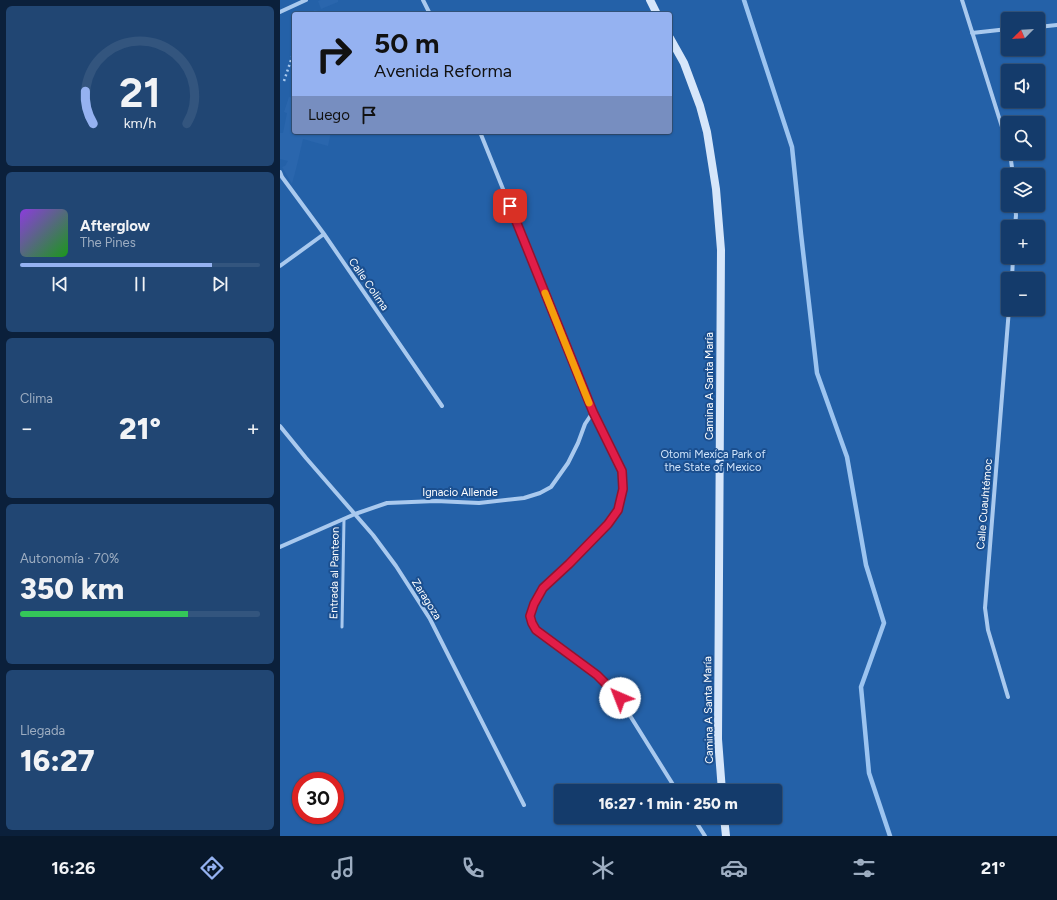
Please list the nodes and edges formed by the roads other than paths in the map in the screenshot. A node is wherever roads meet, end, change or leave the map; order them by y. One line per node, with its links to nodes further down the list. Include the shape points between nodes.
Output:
1 (306, 0): 5 (street)
2 (423, 0): 6 (street)
3 (650, 0): 7 (main road)
4 (962, 0): 11 (street)
5 (280, 12)
6 (429, 12)
7 (656, 12)
8 (1057, 25): 9 (street)
9 (1045, 26)
10 (1001, 30): 11 (street)
11 (972, 33): 13 (street)
12 (672, 41): 28 (main road, Camina A Santa María, via 684,62 707,132 716,189 721,250 718,739)
13 (1001, 124)
14 (481, 134): 20 (street)
15 (280, 172): 16 (street, Calle Colima)
16 (324, 234): 17 (street); 19 (street, Calle Colima)
17 (280, 266)
18 (1008, 316): 26 (street, Calle Cuauhtémoc, via 985,608 988,630)
19 (442, 406)
20 (593, 412): 22 (street, Ignacio Allende, via 568,463 551,487 540,493 524,498 480,503 387,503); 27 (street, via 622,471 623,489 618,510 608,524 543,588 530,616 536,630 597,675 620,698)
21 (280, 426): 22 (street, Zaragoza)
22 (354, 514): 23 (street, Ignacio Allende); 29 (street, Zaragoza, via 373,535 430,619)
23 (344, 519): 24 (street, Ignacio Allende); 25 (lane, Entrada al Panteon)
24 (280, 547)
25 (342, 627)
26 (1008, 697)
27 (673, 784)
28 (721, 784)
29 (524, 805)
30 (697, 824): 32 (street)
31 (725, 824): 33 (main road)
32 (705, 836)
33 (726, 836)

